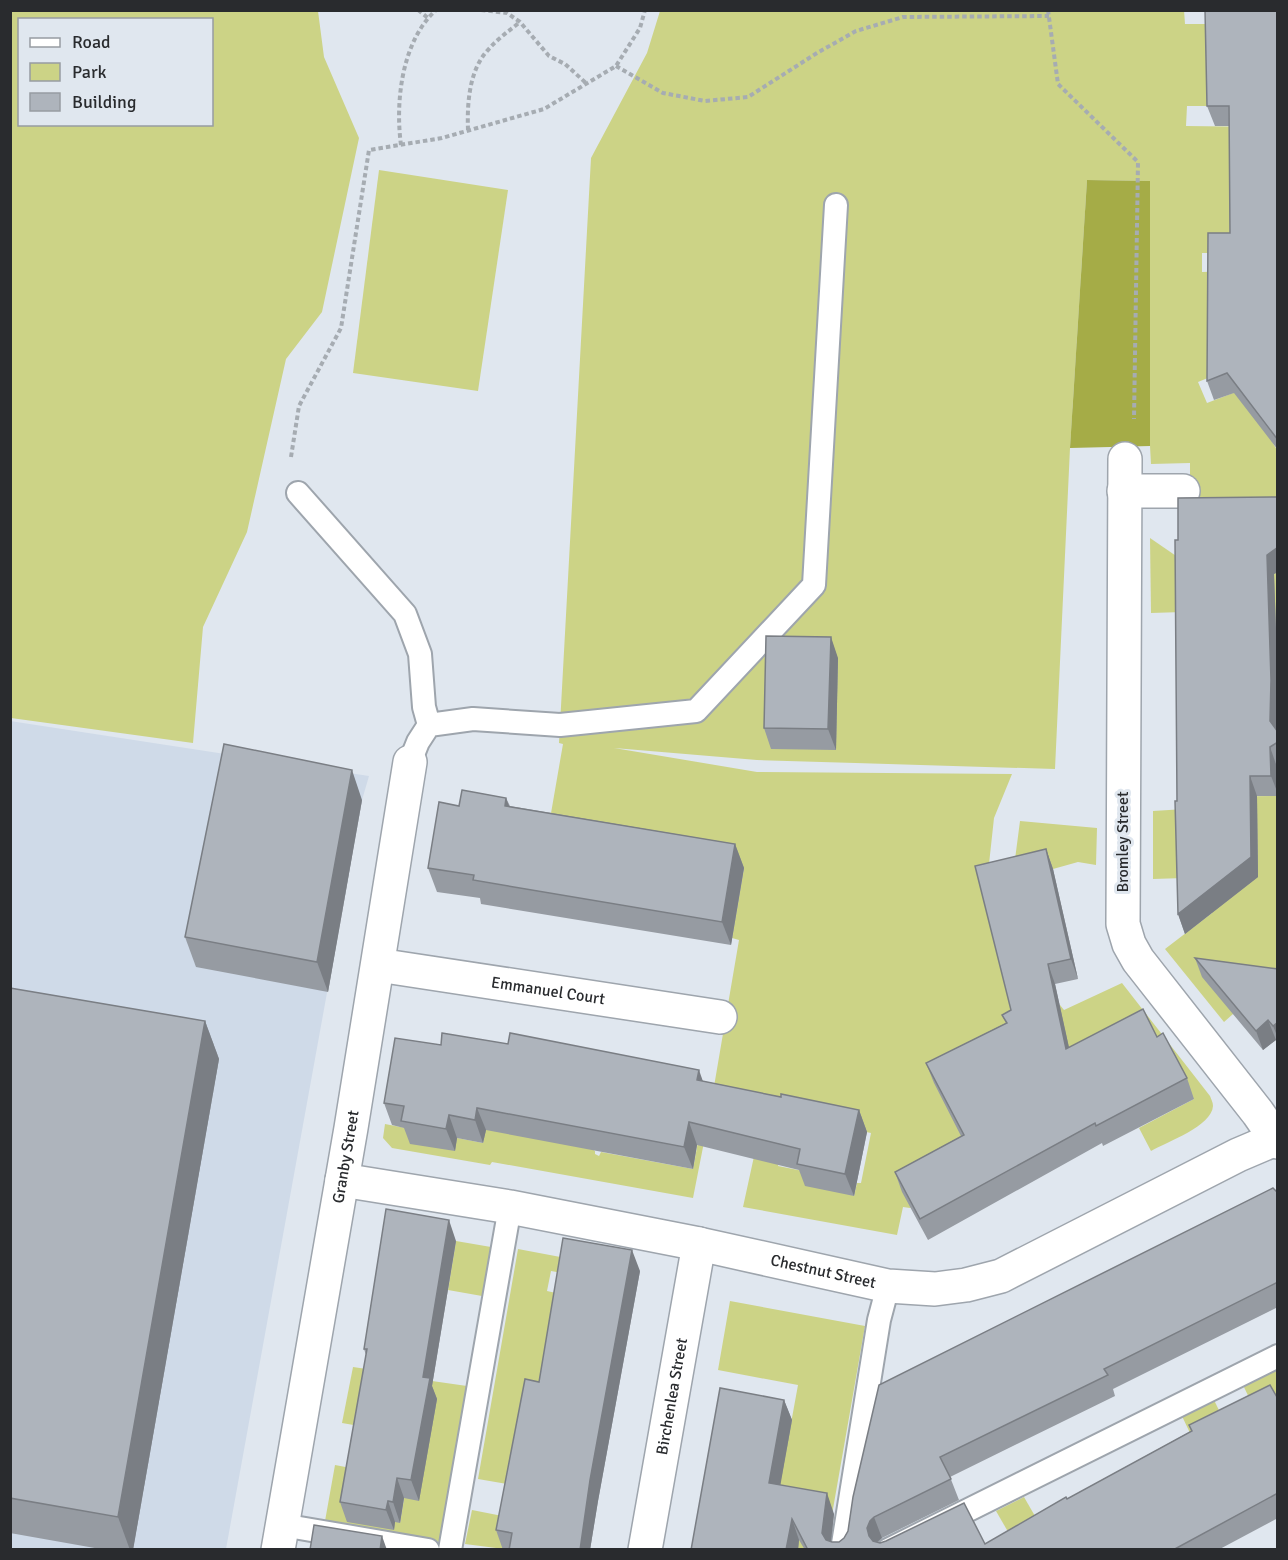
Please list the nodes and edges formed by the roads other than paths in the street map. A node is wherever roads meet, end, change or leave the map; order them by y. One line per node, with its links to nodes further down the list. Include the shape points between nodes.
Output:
1 (836, 205): 6 (lane, via 814,585 696,711 560,725 473,719)
2 (1125, 459): 3 (street, Bromley Street)
3 (1124, 491): 4 (street); 10 (street, Bromley Street, via 1123,924 1138,960)
4 (1183, 491)
5 (298, 493): 6 (lane, via 405,614 420,654)
6 (429, 726): 7 (lane)
7 (410, 762): 8 (street, Granby Street)
8 (378, 965): 9 (street, Emmanuel Court); 11 (street, Granby Street)
9 (720, 1017)
10 (1277, 1140): 14 (street, Chestnut Street, via 1239,1155 1001,1276 934,1289)
11 (342, 1180): 12 (street, Chestnut Street); 16 (street, Granby Street)
12 (510, 1207): 13 (street, Chestnut Street); 18 (lane)
13 (699, 1244): 14 (street, Chestnut Street); 19 (street, Birchenlea Street)
14 (888, 1286): 20 (lane, via 879,1320)
15 (1278, 1356): 21 (lane)
16 (280, 1537): 17 (lane)
17 (428, 1550)
18 (450, 1550)
19 (645, 1550)
20 (842, 1550)
21 (888, 1550)

